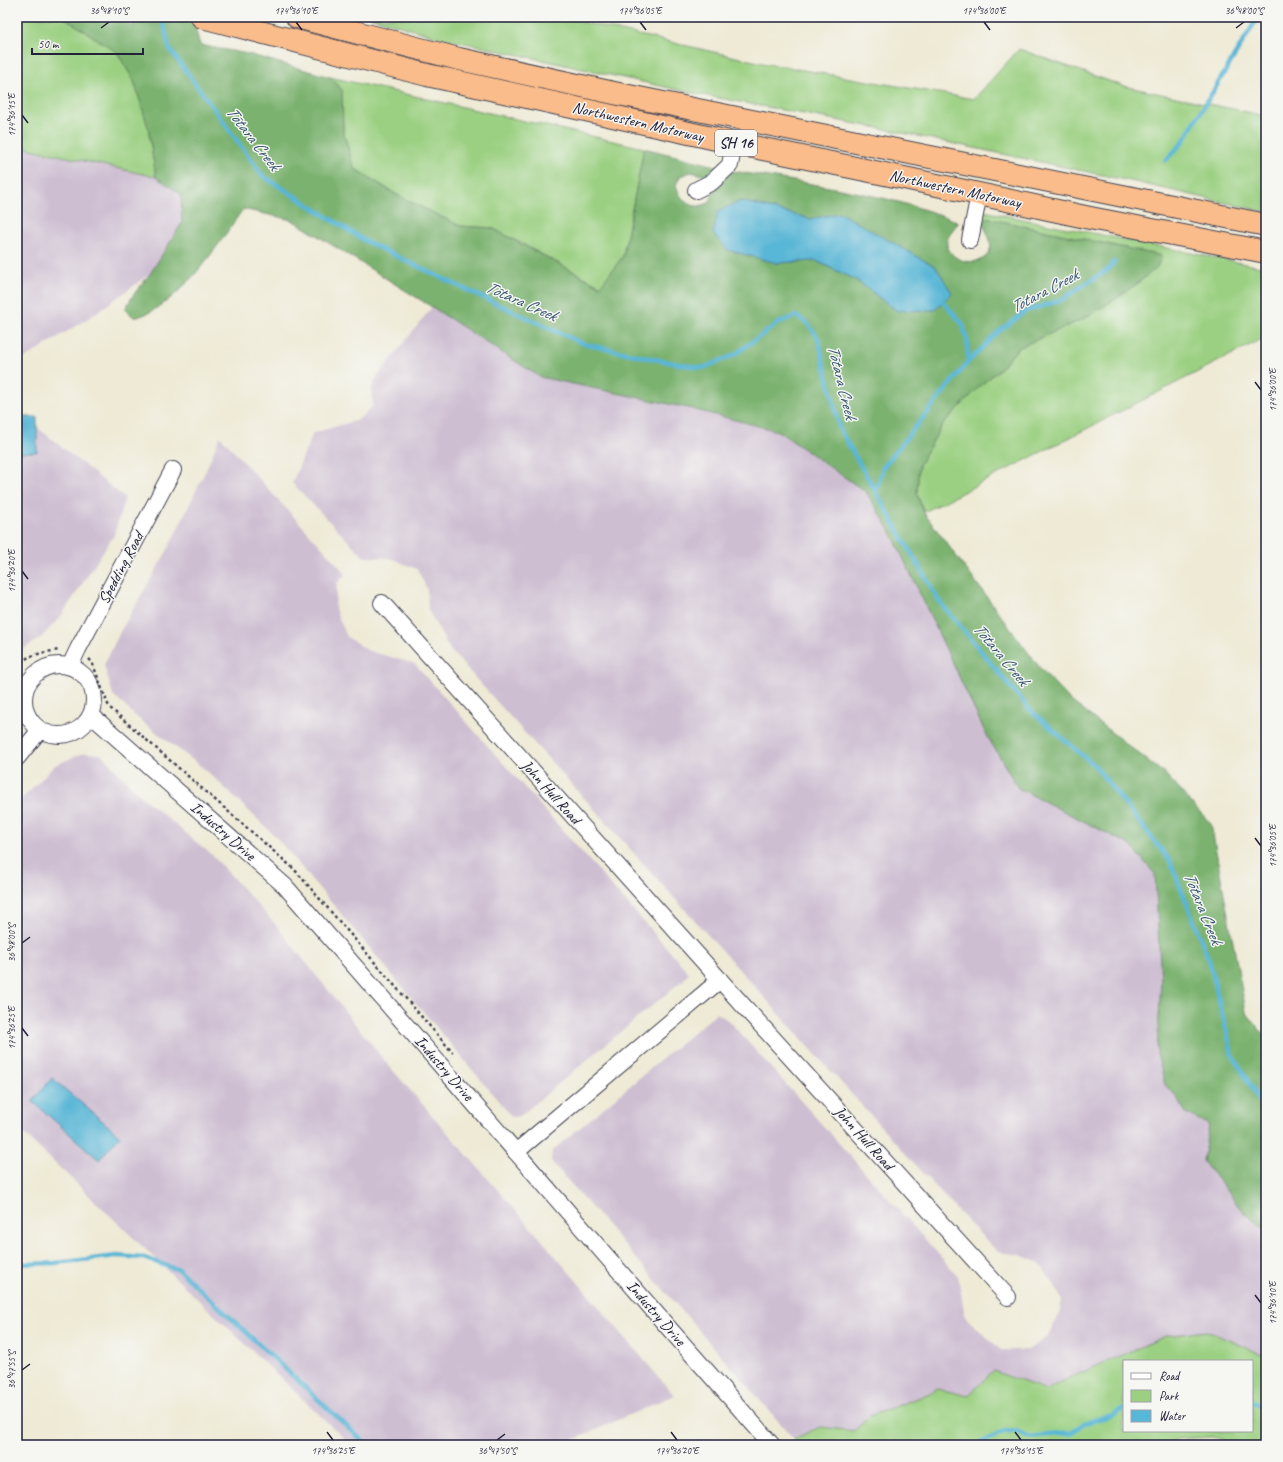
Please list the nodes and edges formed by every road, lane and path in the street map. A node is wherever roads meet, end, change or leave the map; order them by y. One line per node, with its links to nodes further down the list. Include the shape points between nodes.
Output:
1 (297, 17): 6 (highway, Northwestern Motorway / SH 16, via 459,59 614,93)
2 (205, 18): 3 (highway, Northwestern Motorway / SH 16, via 427,75)
3 (734, 143): 4 (street, via 730,165 712,182); 5 (highway, Northwestern Motorway / SH 16)
4 (696, 190)
5 (979, 194): 7 (street); 8 (highway, Northwestern Motorway / SH 16)
6 (1266, 225)
7 (970, 240)
8 (1266, 252)
9 (173, 470): 11 (street, Spedding Road)
10 (382, 603): 15 (street, John Hull Road)
11 (70, 666): 12 (street, via 89,680 94,691); 13 (street, via 48,667 30,680 25,691 26,713)
12 (91, 715): 13 (street, via 84,725 63,736 51,735); 16 (street, Industry Drive, via 286,886)
13 (40, 730): 14 (street)
14 (17, 758)
15 (720, 980): 16 (street); 17 (street, John Hull Road)
16 (516, 1152): 18 (street, Industry Drive)
17 (1008, 1297)
18 (772, 1445)

